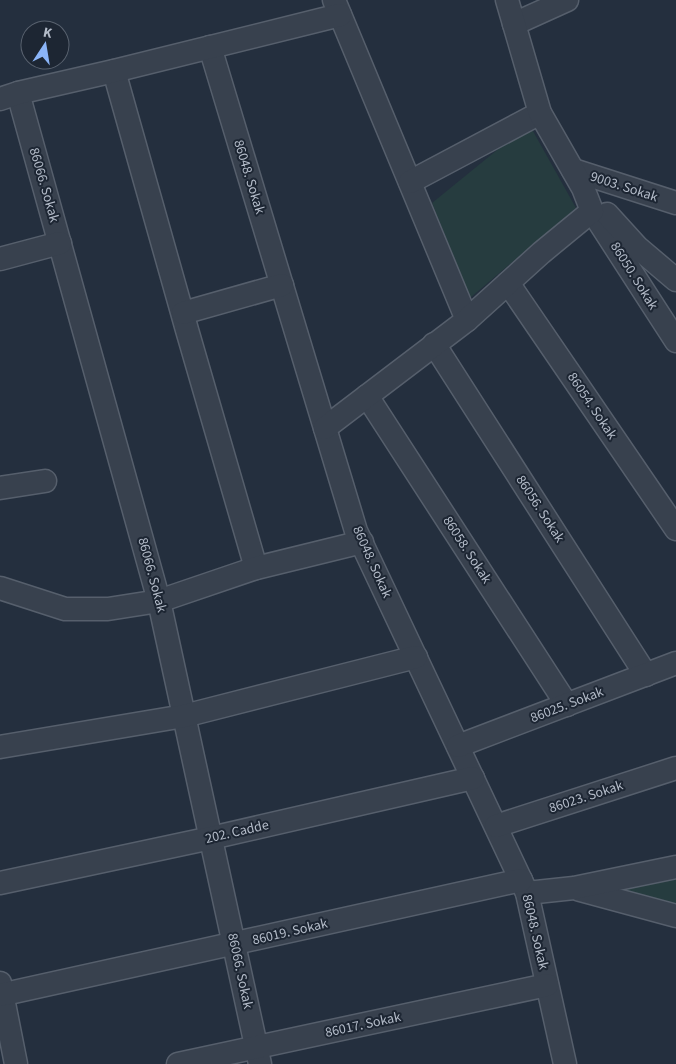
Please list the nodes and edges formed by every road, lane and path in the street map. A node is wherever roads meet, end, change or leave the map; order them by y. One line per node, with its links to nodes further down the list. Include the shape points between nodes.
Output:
1 (507, 0): 4 (street)
2 (567, 0): 4 (street)
3 (337, 7): 5 (street); 10 (street)
4 (514, 24): 8 (street)
5 (210, 47): 6 (street); 17 (street, 86048. Sokak)
6 (114, 71): 7 (street); 18 (street)
7 (9, 96): 13 (street, 86066. Sokak)
8 (540, 113): 9 (street); 10 (street)
9 (578, 179): 11 (street, 9003. Sokak); 12 (street, 86050. Sokak); 15 (street, via 637,247)
10 (410, 182): 19 (street)
11 (676, 204)
12 (592, 211): 16 (street); 20 (street, 86050. Sokak)
13 (60, 243): 14 (street); 30 (street, 86066. Sokak)
14 (0, 260)
15 (676, 280)
16 (508, 283): 19 (street); 26 (street, 86054. Sokak)
17 (282, 285): 18 (street); 23 (street, 86048. Sokak)
18 (183, 313): 28 (street)
19 (467, 320): 21 (street)
20 (672, 332)
21 (434, 344): 22 (street); 33 (street, 86056. Sokak)
22 (367, 396): 23 (street); 34 (street, 86058. Sokak)
23 (325, 428): 27 (street, 86048. Sokak)
24 (45, 481): 25 (street)
25 (0, 488)
26 (676, 529)
27 (362, 542): 28 (street); 31 (street, 86048. Sokak)
28 (256, 568): 30 (street)
29 (0, 588): 30 (street, via 65,609 108,609)
30 (160, 601): 35 (street, 86066. Sokak)
31 (416, 657): 35 (street); 36 (street, 86048. Sokak)
32 (676, 663): 33 (street, 86025. Sokak)
33 (646, 674): 34 (street, 86025. Sokak)
34 (567, 705): 36 (street, 86025. Sokak)
35 (184, 716): 37 (street); 41 (street, 86066. Sokak)
36 (458, 746): 39 (street, 86048. Sokak)
37 (0, 747)
38 (676, 768): 40 (street, 86023. Sokak)
39 (473, 778): 40 (street, 86048. Sokak); 41 (street, 202. Cadde)
40 (496, 826): 44 (street, 86048. Sokak)
41 (211, 838): 43 (street, 202. Cadde); 47 (street, 86066. Sokak)
42 (676, 867): 45 (street, 86019. Sokak)
43 (0, 883)
44 (524, 887): 45 (street, 86019. Sokak); 47 (street, 86019. Sokak); 48 (street, 86048. Sokak)
45 (574, 888): 46 (street, 86019. Sokak)
46 (676, 916)
47 (234, 944): 49 (street, 86019. Sokak); 50 (street, 86066. Sokak)
48 (547, 985): 50 (street, 86017. Sokak); 53 (street, 86048. Sokak)
49 (1, 991): 51 (street)
50 (258, 1056): 52 (street, 86017. Sokak)
51 (16, 1064)
52 (178, 1064)
53 (565, 1064)

